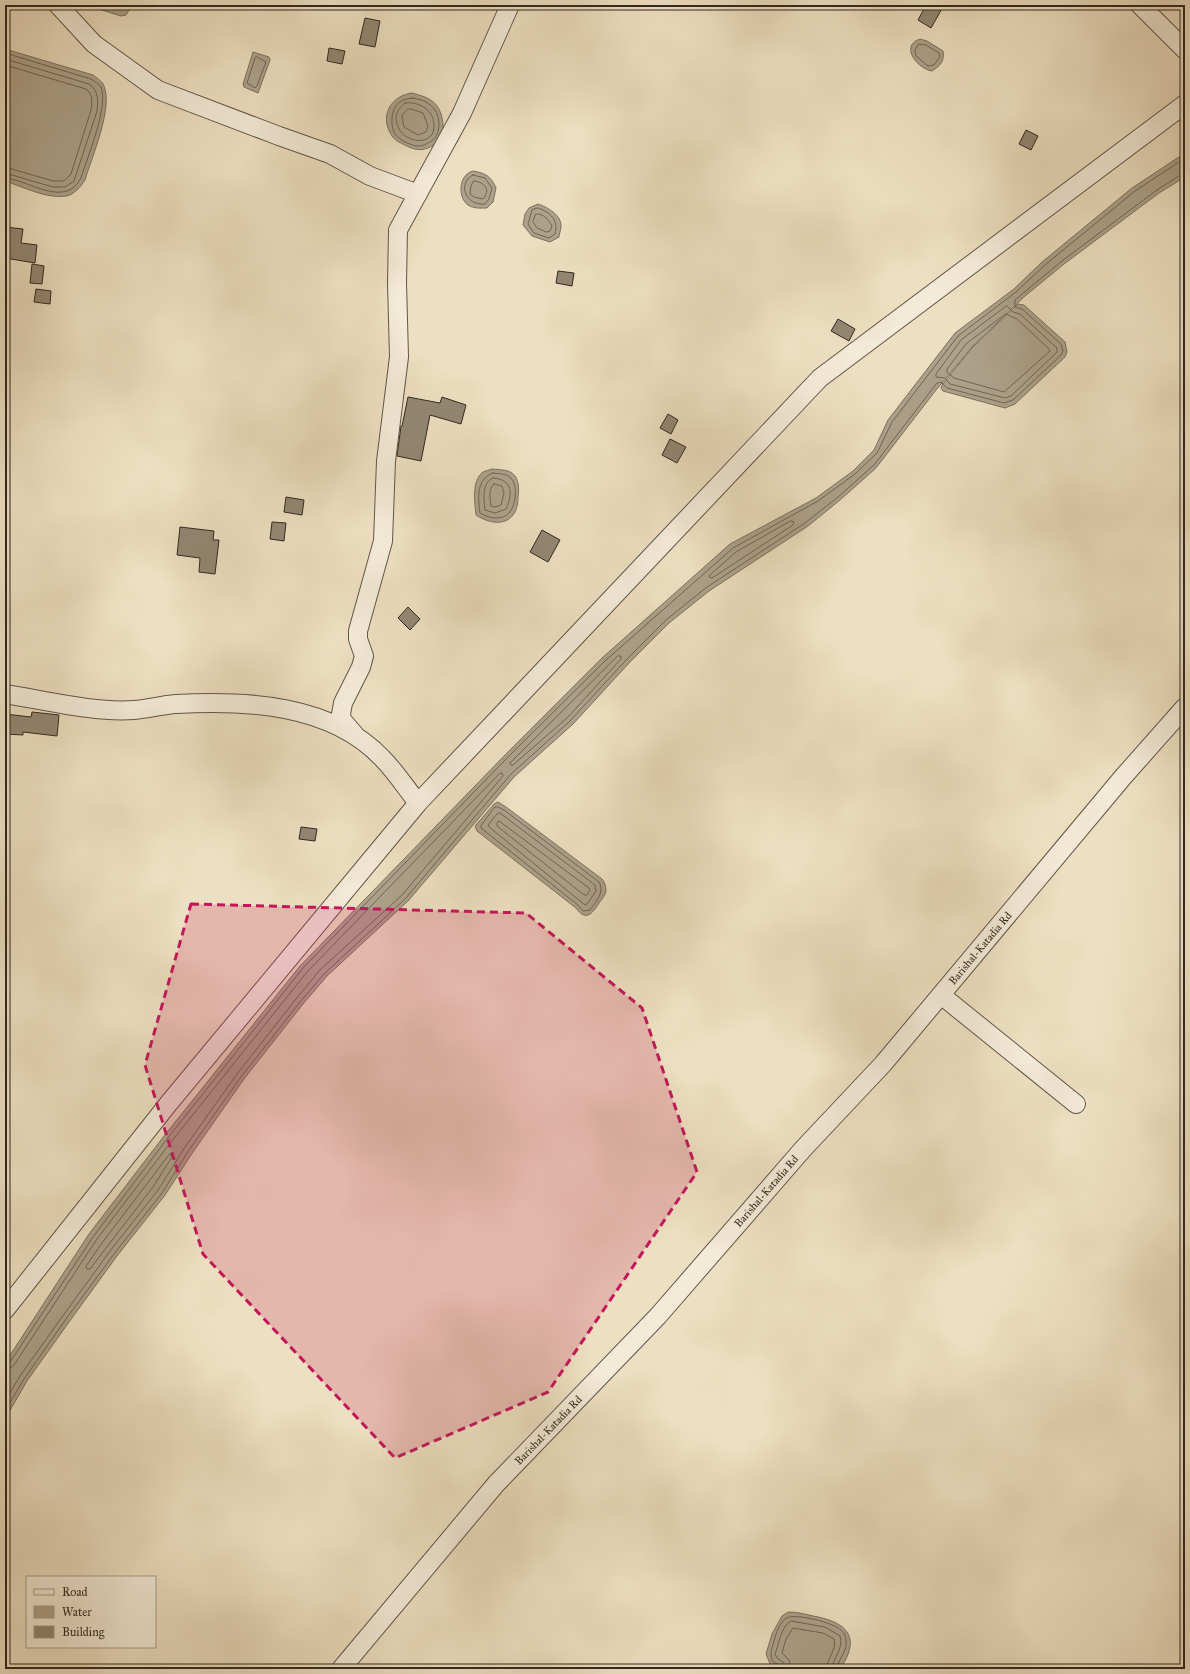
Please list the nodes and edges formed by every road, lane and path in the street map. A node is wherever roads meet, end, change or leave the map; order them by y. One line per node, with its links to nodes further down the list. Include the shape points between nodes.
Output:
1 (58, 5): 6 (street, via 94,44 158,90 330,154 370,176)
2 (510, 5): 6 (street, via 462,113)
3 (1140, 5): 4 (street)
4 (1185, 50)
5 (1185, 104): 10 (street, via 820,378)
6 (418, 194): 9 (street, via 398,230 399,357 386,461 383,541 358,632 364,656 343,703 341,714 342,720)
7 (5, 694): 9 (street, via 104,710 134,710 174,704 253,704 286,708 334,724)
8 (1185, 707): 11 (street, Barishal-Katadia Rd, via 1123,777)
9 (355, 736): 10 (street, via 382,757)
10 (418, 803): 13 (street, via 169,1103)
11 (941, 995): 12 (street); 14 (street, Barishal-Katadia Rd, via 883,1064 803,1149 658,1316 496,1484)
12 (1076, 1104)
13 (5, 1310)
14 (341, 1669)

